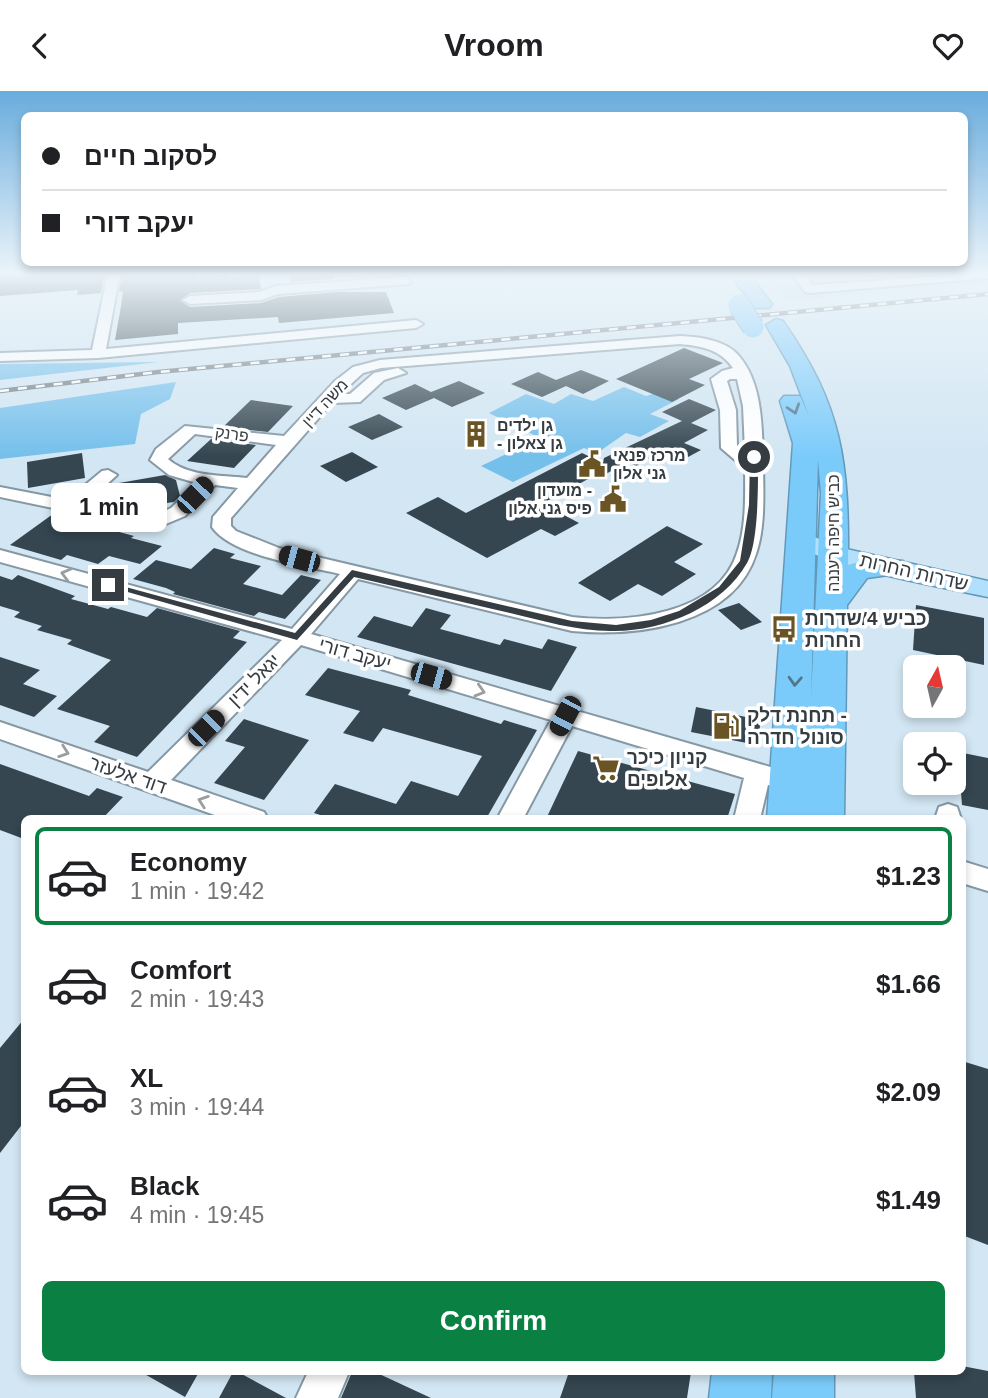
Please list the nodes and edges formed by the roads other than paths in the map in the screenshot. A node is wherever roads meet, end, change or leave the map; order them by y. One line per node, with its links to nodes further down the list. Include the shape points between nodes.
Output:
1 (102, 334): 5 (street)
2 (310, 334): 5 (street)
3 (769, 334): 15 (highway, כביש חיפה רעננה, one-way to 15, via 806,443)
4 (778, 334): 15 (highway, כביש חיפה רעננה, via 794,351 815,393 830,441 835,493)
5 (98, 354): 6 (street)
6 (0, 357)
7 (742, 375): 8 (street, משה דיין, via 731,356 708,344 680,340 570,354 367,366 352,374); 9 (street, via 753,422); 9 (street, via 727,374 719,379 728,410 729,448)
8 (289, 442): 11 (street, פרנק, via 191,429 159,460 176,473); 12 (street, משה דיין)
9 (754, 457): 19 (street, via 753,505 744,561 723,589 682,613 652,623 595,628)
10 (108, 475): 14 (street)
11 (212, 478): 12 (street, פרנק); 14 (street, via 178,512 155,523)
12 (251, 484): 19 (street, משה דיין, via 222,517 221,527 229,535)
13 (0, 492): 14 (street)
14 (70, 507)
15 (823, 543): 17 (main road, שדרות החרות); 18 (main road); 21 (highway, כביש חיפה רעננה); 25 (highway, כביש חיפה רעננה, one-way to 25)
16 (0, 556): 22 (street, יעקב דורי, one-way to 16)
17 (892, 567): 20 (main road, שדרות החרות); 21 (highway, via 855,571 846,577)
18 (988, 572)
19 (352, 573): 22 (street, יגאל ידין)
20 (988, 589)
21 (834, 601): 31 (highway, כביש חיפה רעננה)
22 (297, 637): 23 (street, יעקב דורי, one-way to 23); 26 (street, יגאל ידין)
23 (565, 716): 25 (street, יעקב דורי); 28 (street)
24 (0, 730): 26 (street, דוד אלעזר, one-way to 26)
25 (774, 777): 29 (street); 30 (highway, כביש חיפה רעננה)
26 (152, 783): 27 (street, דוד אלעזר, one-way to 26)
27 (244, 815)
28 (512, 815)
29 (750, 815)
30 (786, 815)
31 (824, 815)
32 (966, 873): 33 (street)
33 (988, 880)
34 (327, 1375): 37 (street)
35 (742, 1375): 38 (highway)
36 (804, 1375): 39 (highway)
37 (317, 1398)
38 (740, 1398)
39 (803, 1398)

